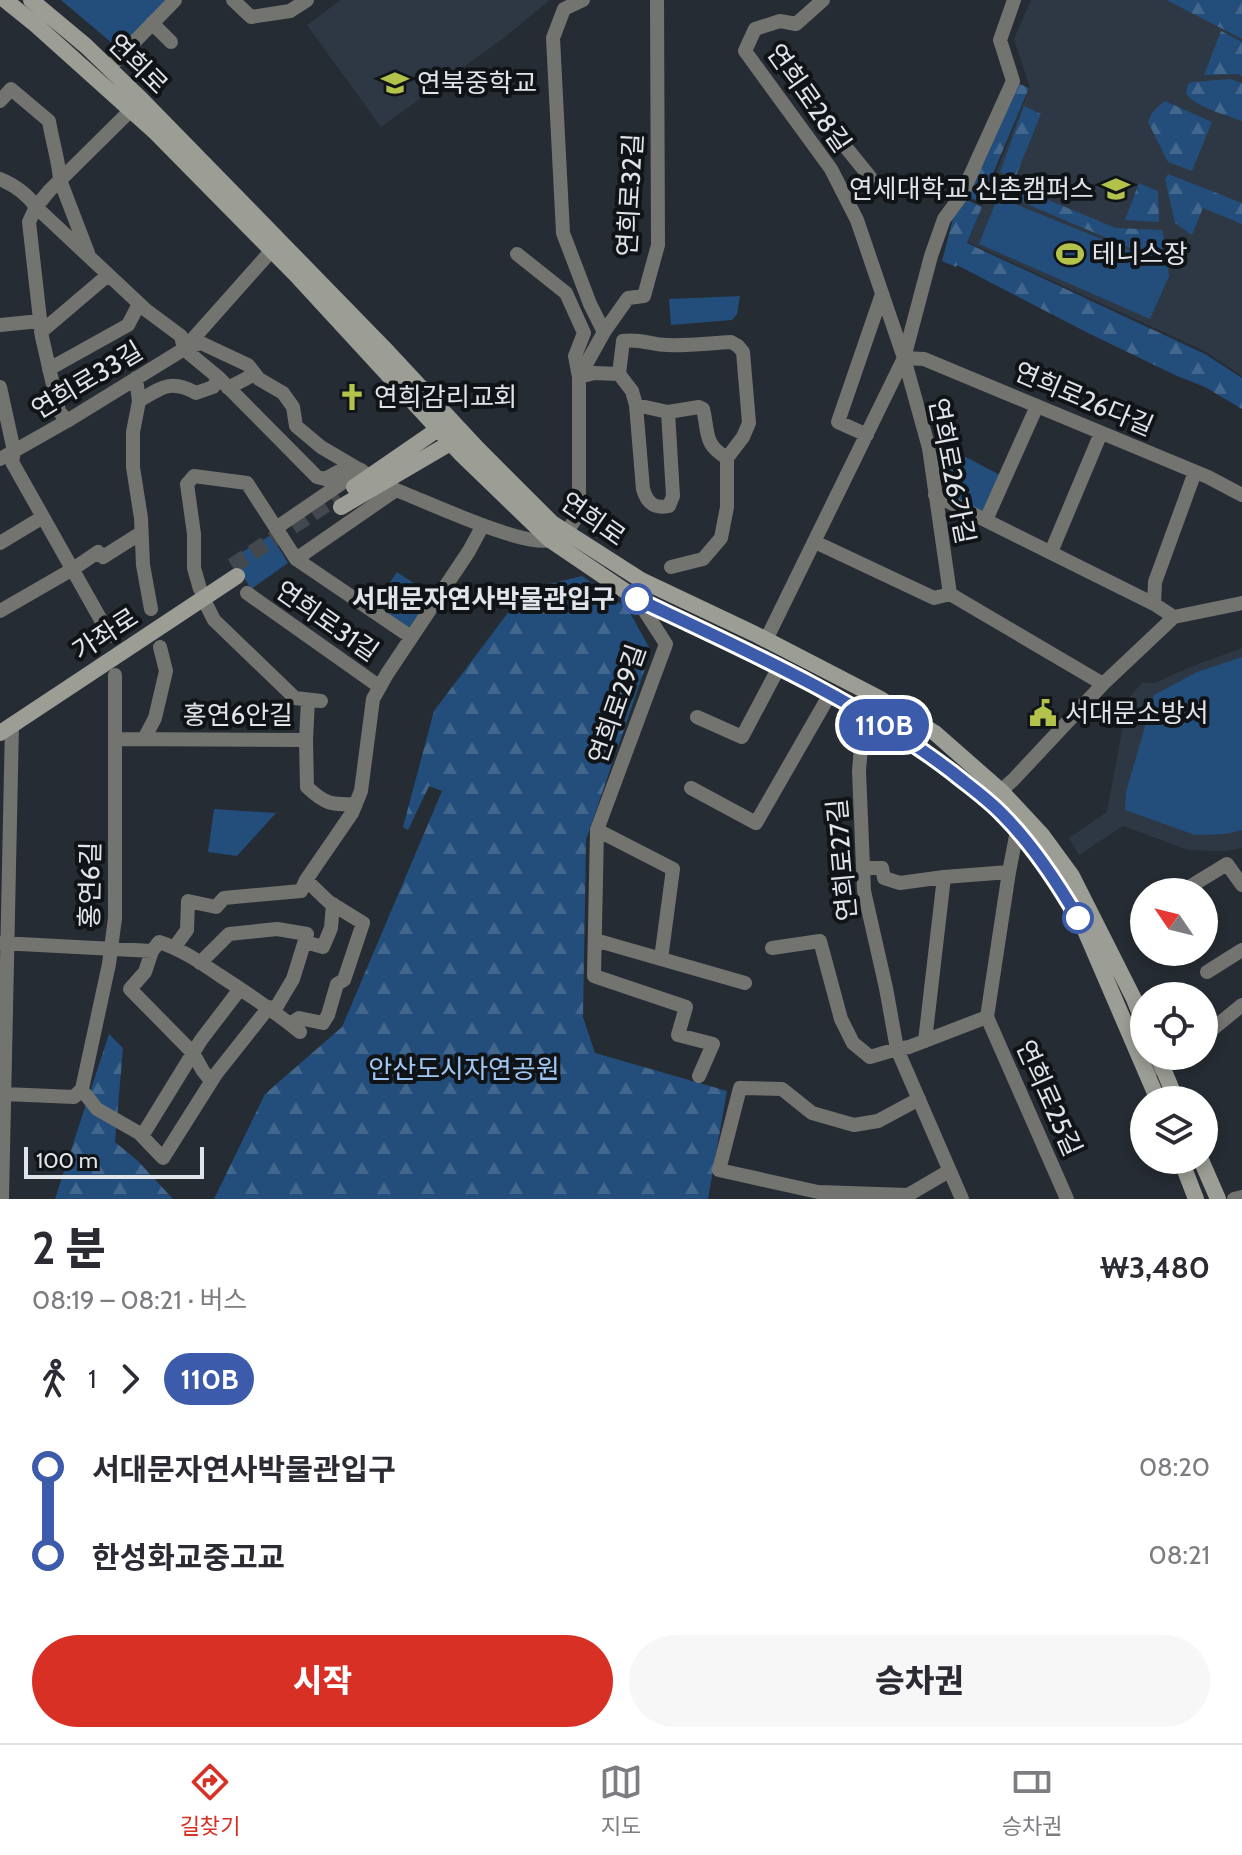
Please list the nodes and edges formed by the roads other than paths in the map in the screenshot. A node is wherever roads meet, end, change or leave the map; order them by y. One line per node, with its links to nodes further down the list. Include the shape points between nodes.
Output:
1 (5, 0): 15 (main road, 연희로)
2 (31, 0): 12 (main road, 연희로)
3 (175, 0): 10 (street)
4 (233, 0): 5 (street, via 251,17 290,11)
5 (307, 0)
6 (583, 0): 28 (street, via 564,9 553,38 563,233)
7 (657, 0): 28 (street, 연희로32길, via 658,245 644,296 628,298)
8 (823, 0): 24 (street, 연희로28길, via 796,24 780,21 755,29 745,51 831,169 857,220)
9 (1014, 0): 30 (street, via 1000,40 1013,81 961,196 944,219)
10 (152, 23): 11 (street); 12 (street)
11 (171, 42)
12 (109, 68): 43 (main road, 연희로, via 363,326)
13 (796, 86): 16 (street)
14 (0, 101): 18 (street, via 11,89 49,121)
15 (131, 110): 18 (street); 20 (main road, 연희로)
16 (870, 177)
17 (0, 179): 19 (street)
18 (60, 180): 19 (street); 22 (street)
19 (36, 207): 22 (street); 27 (street, via 29,222)
20 (272, 250): 29 (street, 연희로33길); 43 (main road, 연희로)
21 (517, 254): 34 (street, via 566,293 584,333 575,356)
22 (90, 258): 23 (street)
23 (108, 275): 25 (street); 27 (street)
24 (882, 294): 30 (street, 연희로28길); 45 (street, via 838,422)
25 (139, 304): 29 (street, via 181,336); 31 (street, via 128,325)
26 (0, 325): 27 (street)
27 (40, 326): 31 (street)
28 (604, 332): 34 (street, 연희로32길)
29 (184, 349): 32 (street, 연희로33길, via 201,343 248,365); 35 (street, 연희로33길); 36 (street)
30 (904, 358): 40 (street, 연희로26다길, via 924,359); 45 (street); 52 (street, 연희로26가길, via 929,448)
31 (49, 369): 42 (street, via 59,411)
32 (255, 374): 36 (street); 51 (street, 연희로33길, via 283,393 293,407 296,426)
33 (619, 374): 34 (street); 39 (street); 48 (street, via 621,346 627,340 738,346 743,352 749,423)
34 (579, 377): 59 (street, 연희로32길, via 579,510)
35 (136, 378): 38 (street); 42 (street, 연희로33길)
36 (223, 383): 38 (street, via 196,393 182,385 165,386); 51 (street, via 317,477)
37 (0, 387): 47 (street, 연희로33길)
38 (139, 401): 60 (street, via 133,467)
39 (636, 405): 41 (street); 41 (street, via 645,498 660,508 669,506 673,496)
40 (1037, 406): 44 (street, 연희로26다길); 56 (street)
41 (668, 412): 48 (street, via 703,409 709,444)
42 (67, 421): 47 (street, 연희로33길)
43 (445, 425): 46 (main road, 연희로); 51 (main road)
44 (1101, 433): 50 (street, 연희로26다길); 64 (street)
45 (867, 435): 62 (street)
46 (458, 438): 51 (main road); 59 (main road, 연희로); 61 (main road, 연희로, via 493,487)
47 (14, 451): 49 (street, 연희로33길); 55 (street, via 12,462)
48 (727, 458): 66 (street, via 721,538 703,559)
49 (0, 459)
50 (1195, 472): 53 (street, 연희로26다길); 74 (street, via 1155,582)
51 (372, 477): 54 (main road); 57 (street); 58 (street); 65 (street)
52 (935, 495): 56 (street); 71 (street, 연희로26가길)
53 (1242, 495)
54 (340, 502)
55 (43, 517): 63 (street); 67 (street)
56 (986, 520): 64 (street)
57 (483, 525): 61 (street, via 535,542); 79 (street, 연희로31길)
58 (276, 528): 65 (street); 70 (street, via 247,483 194,476 187,484)
59 (566, 531): 61 (street); 80 (main road, 연희로, via 641,580)
60 (141, 533): 67 (street); 75 (street)
61 (550, 540): 72 (main road, 연희로)
62 (815, 542): 71 (street, via 934,598); 80 (street)
63 (0, 543)
64 (1051, 552): 74 (street)
65 (296, 559): 79 (street, 연희로31길)
66 (671, 567)
67 (73, 569): 76 (street); 78 (street)
68 (235, 571): 70 (main road, 가좌로)
69 (247, 593): 85 (street, 연희로31길)
70 (201, 594): 89 (main road, 가좌로); 92 (street, via 214,620 295,698 314,700)
71 (950, 594): 84 (street)
72 (637, 599): 82 (main road, 연희로); 96 (street, 연희로29길, via 666,644)
73 (1242, 603): 77 (street)
74 (1154, 604): 77 (street)
75 (151, 609)
76 (0, 611)
77 (1174, 617): 84 (street)
78 (110, 636)
79 (411, 637): 85 (street, 연희로31길)
80 (766, 640): 94 (main road, 연희로, via 935,733)
81 (160, 647): 91 (street, 가좌로, via 166,671 155,718)
82 (779, 667): 86 (main road, 연희로); 88 (street, via 742,737)
83 (115, 675): 90 (street, 홍연6길)
84 (1103, 684): 94 (street)
85 (380, 687): 95 (street, 연희로31길, via 373,699)
86 (830, 694): 87 (main road, 연희로); 93 (street, via 756,823)
87 (866, 714): 94 (main road, 연희로); 98 (street, 연희로27길, via 859,771)
88 (697, 717)
89 (4, 726): 107 (street)
90 (115, 739): 91 (street, 홍연6안길); 110 (street, 홍연6길)
91 (144, 739): 92 (street, 홍연6안길)
92 (306, 740): 95 (street, 홍연6안길, via 307,787 334,805)
93 (691, 788)
94 (995, 796): 97 (main road, 연희로); 118 (main road, 연희로, via 1042,835 1072,876)
95 (356, 804): 102 (street, 연희로31길)
96 (597, 830): 105 (street, 연희로29길); 113 (street, via 673,869)
97 (1017, 831): 99 (street, 연희로25길); 121 (main road, 연희로, via 1057,882)
98 (863, 868): 100 (street, via 882,868 884,878 900,883); 125 (street, 연희로27길)
99 (1009, 872): 100 (street); 122 (street, 연희로25길)
100 (944, 877): 124 (street)
101 (1204, 878): 103 (street, via 1227,864)
102 (306, 880): 104 (street); 108 (street, via 301,891 224,898 216,907 188,901 187,930)
103 (1242, 885)
104 (333, 904): 106 (street, via 323,947); 120 (street, via 363,923 328,1015 323,1023 299,1018 295,1028)
105 (595, 940): 113 (street); 127 (street, 연희로29길, via 594,976 686,1007 678,1035 713,1044)
106 (305, 942): 114 (street, via 307,934 277,929 229,934); 120 (street, via 293,979)
107 (4, 943): 110 (street); 130 (street)
108 (174, 948): 112 (street, via 159,942); 114 (street)
109 (772, 948): 125 (street, 연희로27길, via 820,941 841,1019 853,1043 870,1057)
110 (111, 949): 112 (street); 129 (street, 홍연6길)
111 (1242, 950): 115 (street)
112 (152, 951): 126 (street, via 145,972 130,989)
113 (661, 959): 116 (street)
114 (200, 963): 117 (street)
115 (1207, 972)
116 (745, 983)
117 (240, 989): 120 (street); 126 (street)
118 (1130, 991)
119 (1242, 1005): 123 (street)
120 (271, 1009): 128 (street)
121 (1130, 1016)
122 (987, 1017): 124 (street, 연희로25길); 140 (street, 연희로25길)
123 (1218, 1025)
124 (925, 1041): 125 (street, 연희로25길)
125 (897, 1049): 131 (street, 연희로27길)
126 (193, 1053): 128 (street); 132 (street)
127 (699, 1076)
128 (211, 1081): 132 (street, via 163,1158)
129 (79, 1092): 130 (street, via 74,1097); 132 (street)
130 (5, 1094): 133 (street)
131 (919, 1099): 134 (street, 연희로27길); 134 (street, via 878,1121 854,1125 812,1113 782,1089 740,1088 719,1170 818,1192 908,1195)
132 (142, 1136)
133 (2, 1154): 138 (street)
134 (949, 1171): 139 (street, 연희로27길)
135 (1186, 1174): 141 (main road)
136 (1207, 1174): 142 (main road)
137 (1242, 1197): 143 (street)
138 (2, 1199)
139 (962, 1199)
140 (1067, 1199)
141 (1196, 1199)
142 (1218, 1199)
143 (1234, 1199)

